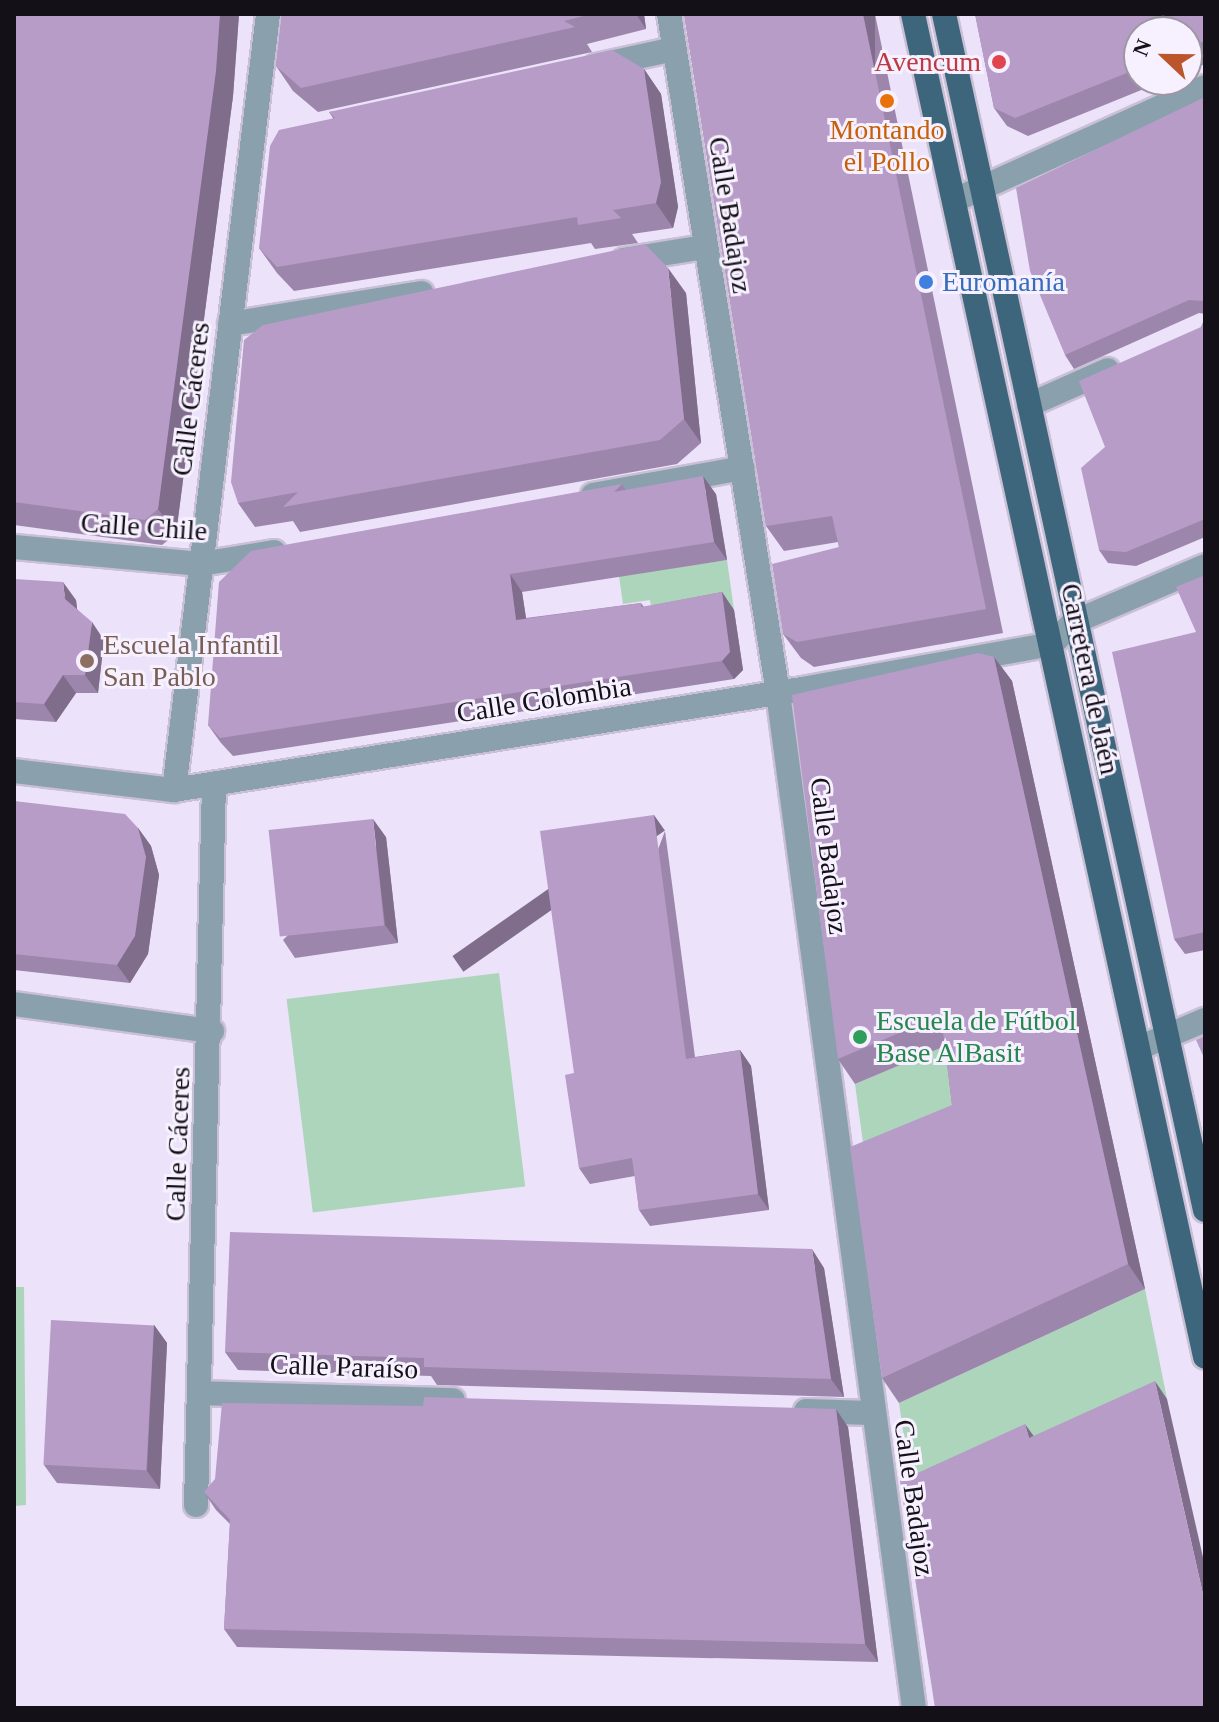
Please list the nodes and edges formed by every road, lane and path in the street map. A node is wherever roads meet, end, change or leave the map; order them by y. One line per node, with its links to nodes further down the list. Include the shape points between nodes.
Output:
1 (268, 14): 9 (street, Calle Cáceres)
2 (669, 14): 5 (street, Calle Badajoz)
3 (913, 14): 11 (main road, Carretera de Jaén)
4 (944, 14): 10 (main road, Carretera de Jaén)
5 (674, 49): 6 (street); 12 (street, Calle Badajoz)
6 (578, 70)
7 (1205, 87): 10 (street)
8 (283, 135): 9 (street)
9 (254, 142): 15 (street, Calle Cáceres)
10 (982, 188): 11 (street); 17 (main road, Carretera de Jaén)
11 (955, 200): 25 (main road, Carretera de Jaén)
12 (704, 247): 13 (street); 18 (street, Calle Badajoz)
13 (592, 265)
14 (451, 288): 15 (street)
15 (230, 324): 22 (street, Calle Cáceres)
16 (1137, 357): 17 (street)
17 (1029, 405): 24 (main road, Carretera de Jaén)
18 (743, 468): 19 (street); 26 (street, Calle Badajoz)
19 (576, 498)
20 (14, 547): 22 (street, Calle Chile)
21 (297, 548): 22 (street, Calle Chile)
22 (201, 564): 29 (street, Calle Cáceres)
23 (1205, 566): 24 (street)
24 (1074, 622): 25 (street); 33 (main road, Carretera de Jaén)
25 (1052, 644): 26 (street, Calle Colombia); 34 (main road, Carretera de Jaén)
26 (778, 693): 28 (street, Calle Colombia); 40 (street, Calle Badajoz)
27 (14, 771): 29 (street, Calle Colombia)
28 (214, 785): 29 (street, Calle Colombia); 32 (street, Calle Cáceres)
29 (174, 790)
30 (14, 1004): 32 (street)
31 (1205, 1020): 33 (street)
32 (212, 1031): 37 (street, Calle Cáceres)
33 (1168, 1036): 34 (street); 35 (main road, Carretera de Jaén)
34 (1139, 1048): 36 (main road, Carretera de Jaén)
35 (1205, 1210)
36 (1205, 1357)
37 (199, 1393): 38 (street, Calle Paraíso); 41 (street, Calle Cáceres)
38 (485, 1401)
39 (782, 1410): 40 (street)
40 (871, 1413): 42 (street, Calle Badajoz)
41 (196, 1505)
42 (914, 1708)

